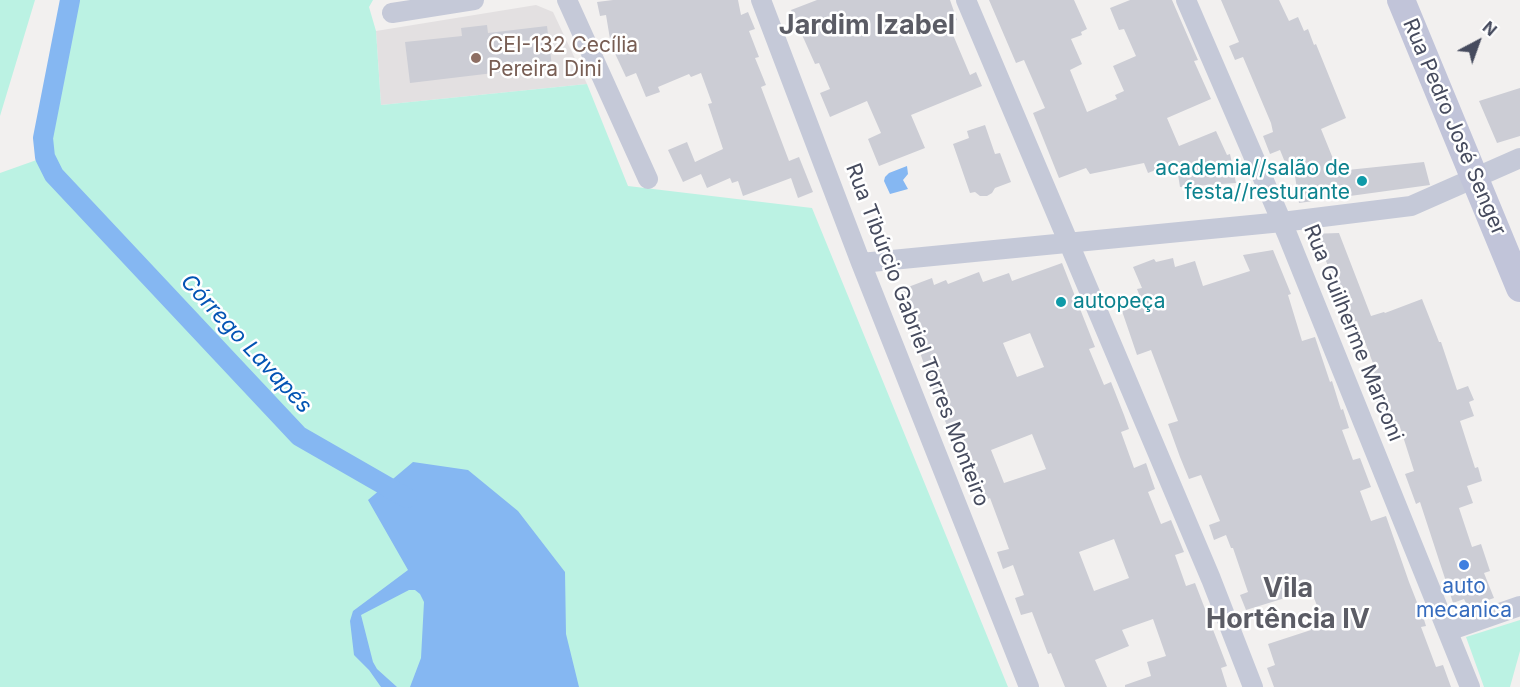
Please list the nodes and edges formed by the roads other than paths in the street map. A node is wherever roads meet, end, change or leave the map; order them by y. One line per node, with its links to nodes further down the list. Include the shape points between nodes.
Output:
1 (474, 0): 7 (street)
2 (567, 0): 10 (street)
3 (761, 0): 13 (street, Rua Tibúrcio Gabriel Torres Monteiro)
4 (966, 0): 12 (street)
5 (1186, 0): 11 (street, Rua Guilherme Marconi)
6 (1401, 0): 9 (main road, Rua Pedro José Senger)
7 (392, 13)
8 (1520, 158): 9 (street)
9 (1475, 178): 11 (street, via 1411,206); 14 (main road, Rua Pedro José Senger)
10 (648, 179)
11 (1282, 222): 12 (street); 16 (street, Rua Guilherme Marconi)
12 (1068, 242): 13 (street); 18 (street)
13 (861, 263): 17 (street, Rua Tibúrcio Gabriel Torres Monteiro)
14 (1520, 288)
15 (1520, 606): 16 (street)
16 (1448, 631): 19 (street, Rua Guilherme Marconi)
17 (1029, 687)
18 (1253, 687)
19 (1470, 687)

